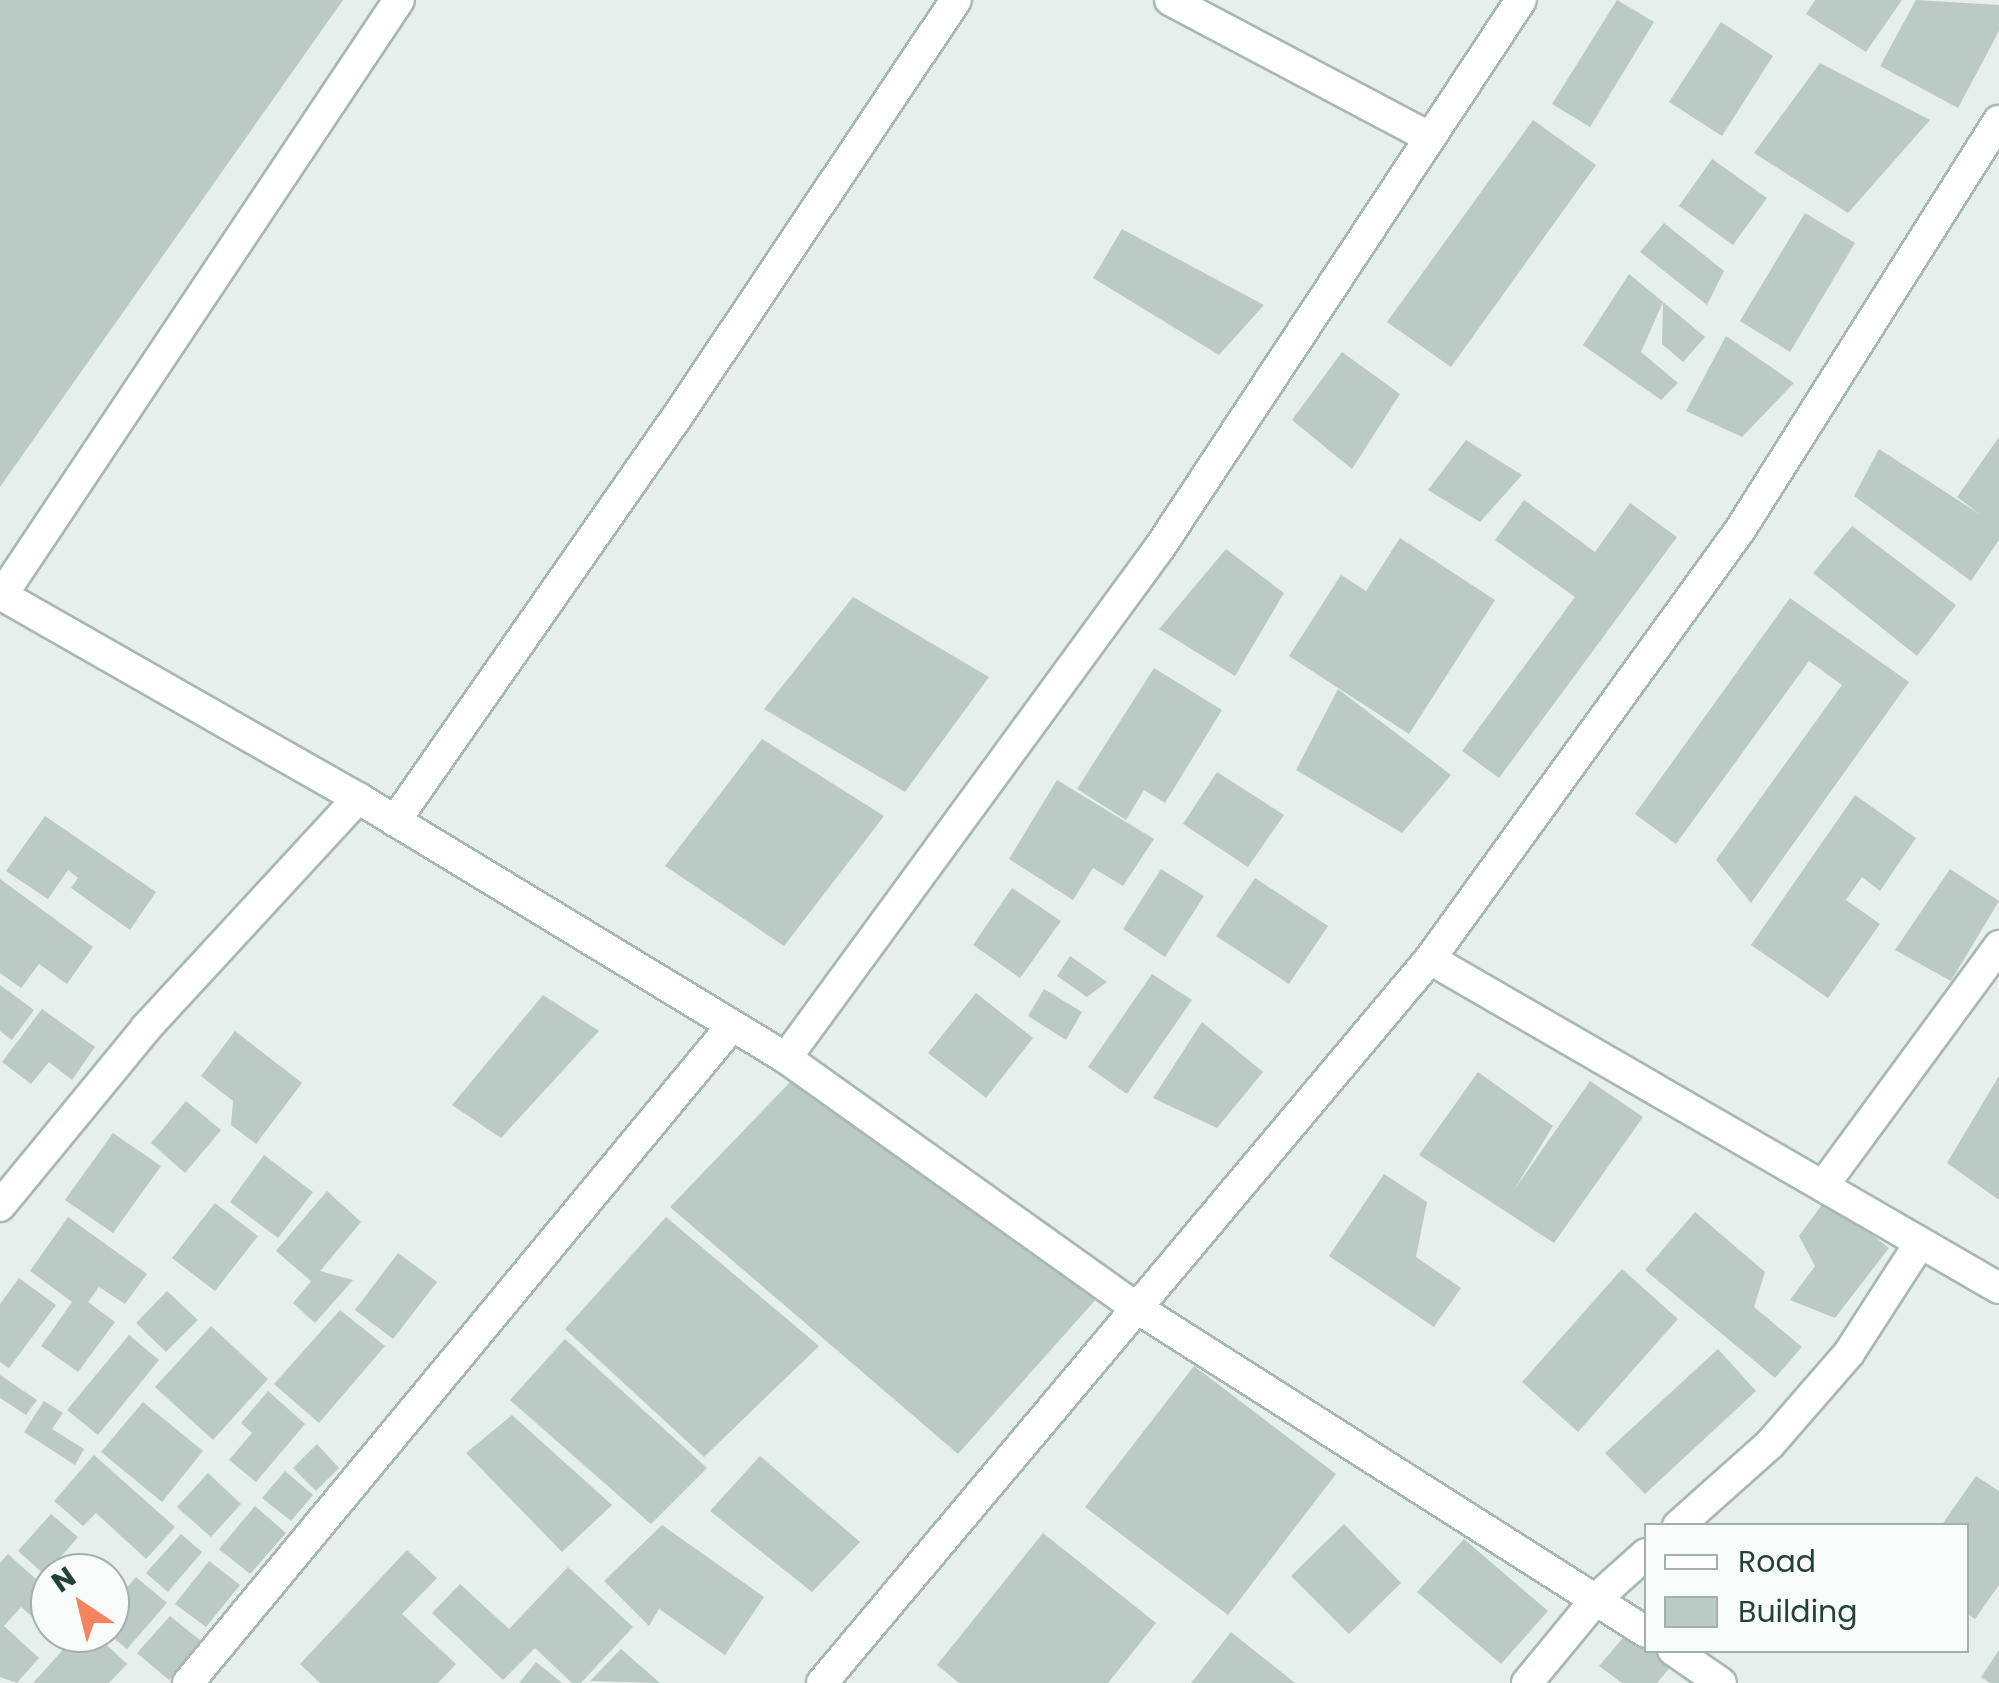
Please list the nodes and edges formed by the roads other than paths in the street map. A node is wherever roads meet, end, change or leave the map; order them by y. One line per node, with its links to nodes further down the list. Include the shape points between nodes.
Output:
1 (399, 0): 7 (street)
2 (956, 0): 9 (street)
3 (1170, 0): 6 (street)
4 (1521, 0): 6 (street)
5 (1999, 121): 11 (street, via 1740,530)
6 (1428, 137): 13 (street, via 1160,548)
7 (1, 595): 8 (street)
8 (358, 798): 9 (street); 15 (street, via 146,1028)
9 (395, 821): 12 (street)
10 (1999, 946): 14 (street)
11 (1430, 958): 14 (street); 18 (street)
12 (730, 1028): 13 (street); 24 (street)
13 (786, 1058): 18 (street)
14 (1822, 1186): 16 (street)
15 (0, 1206)
16 (1920, 1242): 17 (street); 19 (street, via 1850,1352 1770,1444)
17 (1999, 1288)
18 (1137, 1308): 21 (street); 25 (street)
19 (1681, 1523)
20 (1644, 1556): 21 (street)
21 (1597, 1598): 22 (street); 26 (street)
22 (1644, 1631)
23 (1677, 1653): 27 (street)
24 (188, 1683)
25 (822, 1683)
26 (1527, 1683)
27 (1721, 1683)

